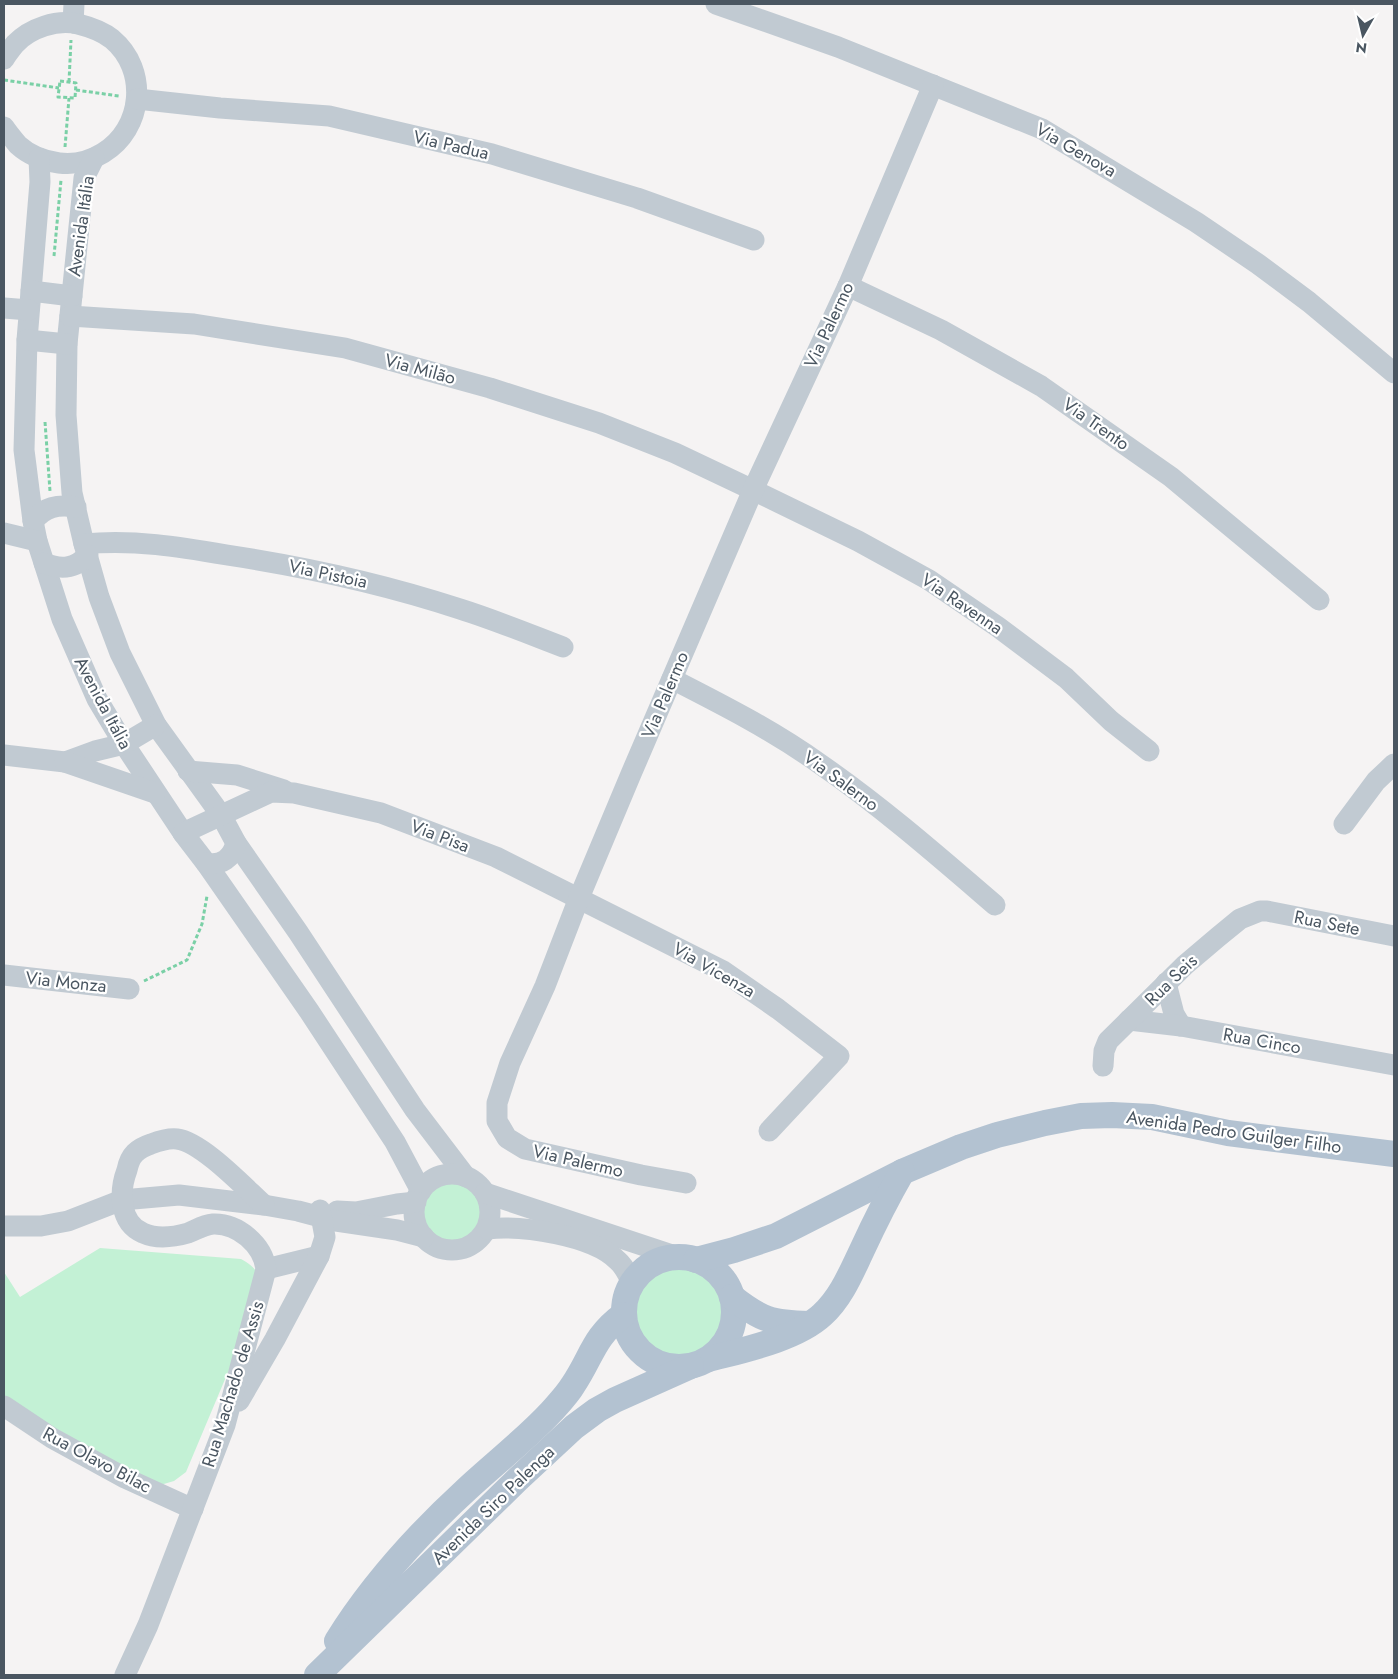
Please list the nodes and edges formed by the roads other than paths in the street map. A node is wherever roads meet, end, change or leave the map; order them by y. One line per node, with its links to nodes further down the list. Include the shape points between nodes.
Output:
1 (716, 4): 4 (street, Via Genova, via 838,47)
2 (73, 13): 3 (street, via 32,31); 5 (street, via 113,40 127,56 136,77)
3 (4, 60)
4 (932, 86): 10 (street, Via Palermo); 16 (street, Via Genova, via 1042,128 1077,148 1258,264)
5 (137, 99): 8 (street, via 133,118 124,134); 9 (street, Via Padua, via 329,116 492,154 637,198)
6 (4, 127): 7 (street, via 19,146)
7 (39, 158): 8 (street, via 63,164); 11 (street, Avenida Itália, via 40,182)
8 (94, 158): 12 (street, Avenida Itália, via 84,178)
9 (754, 240)
10 (848, 286): 17 (street, Via Palermo); 24 (street, Via Trento, via 942,330 1041,386 1171,477)
11 (30, 300): 12 (street, Avenida Itália); 13 (street); 14 (street, Avenida Itália)
12 (71, 306): 15 (street, Avenida Itália); 17 (street, Via Milão, via 345,348 490,388 600,423)
13 (4, 308)
14 (27, 340): 15 (street); 19 (street, Avenida Itália, via 24,450)
15 (67, 344): 18 (street, Avenida Itália, via 66,415)
16 (1394, 373)
17 (753, 490): 26 (street, Via Palermo); 29 (street, Via Ravenna, via 929,580 1066,678 1111,721)
18 (76, 507): 19 (street, via 50,507); 22 (street, Avenida Itália)
19 (33, 521): 21 (street, Avenida Itália)
20 (4, 533): 21 (street)
21 (37, 541): 23 (street, Avenida Itália)
22 (86, 550): 23 (street, via 75,565 64,568); 25 (street, Via Pistoia, via 112,542 170,546 344,576 460,609); 27 (street, Avenida Itália, via 120,653)
23 (44, 563): 28 (street, Avenida Itália, via 62,619 97,699)
24 (1319, 600)
25 (564, 647)
26 (672, 679): 41 (street, Via Palermo); 42 (street, Via Salerno, via 743,715 819,762)
27 (156, 725): 28 (street); 33 (street, Avenida Itália)
28 (124, 744): 31 (street); 34 (street, Avenida Itália)
29 (1149, 751)
30 (4, 754): 31 (street)
31 (65, 762): 34 (street)
32 (1394, 764): 37 (street, via 1376,781)
33 (188, 771): 35 (street, Via Pisa, via 236,775); 36 (street, Avenida Itália)
34 (155, 793): 38 (street, Avenida Itália)
35 (294, 793): 36 (street, Via Pisa, via 271,792); 41 (street, Via Pisa, via 381,813 496,857)
36 (221, 815): 38 (street); 39 (street, Avenida Itália)
37 (1344, 824)
38 (183, 833): 40 (street, Avenida Itália)
39 (236, 843): 40 (street, via 226,861); 48 (street, Avenida Itália)
40 (211, 871): 49 (street, Avenida Itália)
41 (579, 898): 58 (street, Via Vicenza, via 723,971 839,1056); 62 (street, Via Palermo, via 510,1063 497,1103 497,1121 507,1138 525,1149)
42 (995, 904)
43 (1260, 911): 44 (street, Rua Sete); 46 (street, Rua Seis, via 1240,919)
44 (1394, 936)
45 (4, 975): 47 (street, Via Monza)
46 (1166, 983): 51 (street, Rua Seis); 52 (street, via 1174,1014)
47 (129, 989)
48 (338, 992): 49 (street, via 320,995 310,1005); 50 (street, Avenida Itália)
49 (309, 1011): 53 (street, Avenida Itália)
50 (355, 1018): 53 (street, via 345,1034); 56 (street, Avenida Itália)
51 (1129, 1020): 52 (street, Rua Cinco); 55 (street, Rua Seis, via 1108,1041)
52 (1181, 1026): 54 (street, Rua Cinco)
53 (325, 1037): 57 (street, Avenida Itália)
54 (1394, 1065)
55 (1103, 1066)
56 (415, 1110): 57 (street); 61 (street, Avenida Itália)
57 (386, 1129): 64 (street, Avenida Itália)
58 (769, 1131)
59 (1394, 1154): 60 (main road, Avenida Pedro Guilger Filho, via 1228,1134 1152,1117 1081,1116 997,1135)
60 (902, 1172): 72 (main road, Avenida Pedro Guilger Filho, via 776,1236 734,1250); 77 (main road, via 834,1303)
61 (466, 1177): 63 (street); 64 (street, via 454,1174 441,1176 430,1182)
62 (686, 1183)
63 (485, 1193): 69 (street, via 490,1205); 72 (street)
64 (418, 1196): 67 (street, via 356,1212); 70 (street, via 415,1215)
65 (122, 1200): 66 (street, via 179,1195); 66 (street, via 123,1181 133,1154 157,1142 177,1139 209,1156); 68 (street, via 68,1221 41,1226); 73 (street, via 128,1220 145,1235 175,1236 213,1224 242,1233 264,1256)
66 (264, 1205): 67 (street)
67 (321, 1214): 70 (street, via 336,1221 383,1227); 71 (street, via 325,1237)
68 (4, 1226)
69 (486, 1229): 70 (street, via 479,1239 457,1250 439,1247); 74 (street, via 529,1228 585,1243 617,1259)
70 (424, 1237)
71 (319, 1256): 73 (street); 80 (street)
72 (687, 1259): 74 (main road, Avenida Pedro Guilger Filho, via 660,1261 644,1270); 75 (main road, via 712,1268)
73 (266, 1269): 80 (street, Rua Machado de Assis)
74 (632, 1283): 76 (main road, Avenida Pedro Guilger Filho)
75 (732, 1297): 77 (main road, via 773,1322); 78 (main road, via 734,1315 730,1332 721,1347)
76 (623, 1316): 78 (main road, via 640,1351 655,1361 673,1366); 82 (main road, Avenida Siro Palenga, via 601,1335 574,1384 549,1414 407,1547)
77 (809, 1324): 78 (main road, Avenida Siro Palenga, via 776,1340)
78 (699, 1362): 82 (main road, Avenida Siro Palenga, via 615,1400 574,1426)
79 (4, 1406): 81 (street, Rua Olavo Bilac, via 52,1438 125,1478)
80 (225, 1425): 81 (street, Rua Machado de Assis)
81 (193, 1509): 83 (street, Rua Machado de Assis)
82 (399, 1578): 84 (main road, Avenida Siro Palenga, via 350,1621)
83 (125, 1675)
84 (316, 1675)

